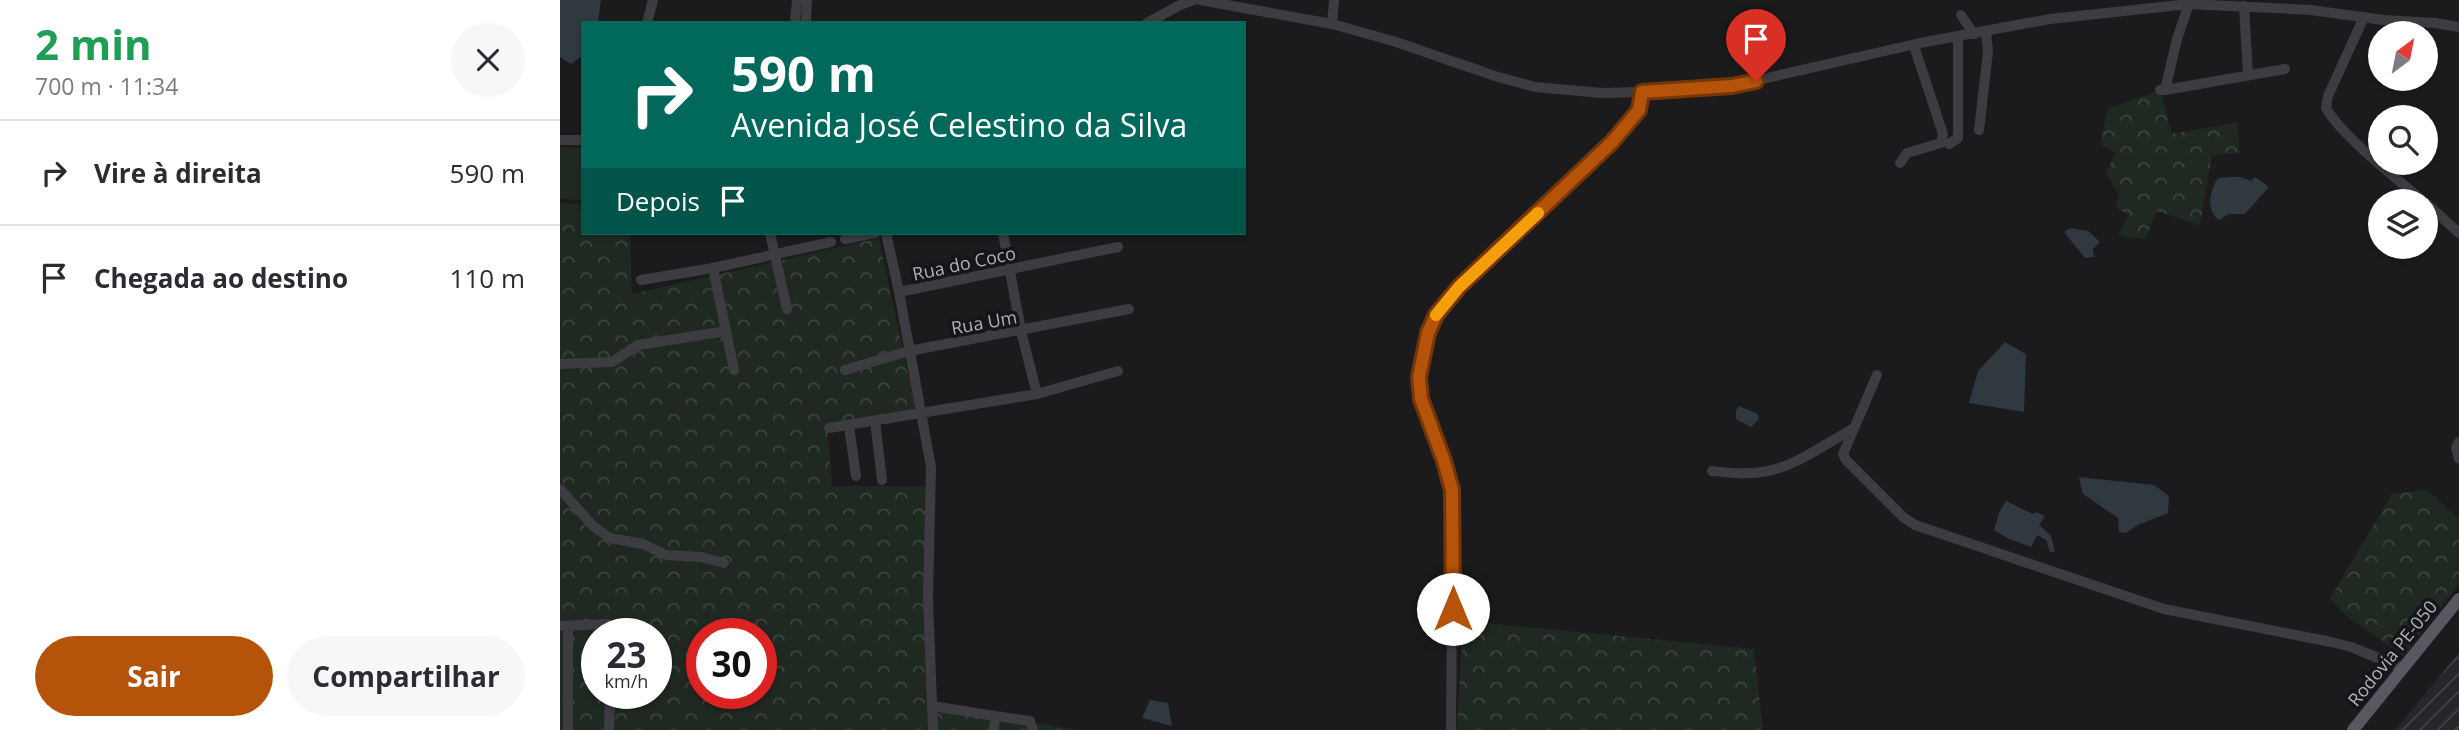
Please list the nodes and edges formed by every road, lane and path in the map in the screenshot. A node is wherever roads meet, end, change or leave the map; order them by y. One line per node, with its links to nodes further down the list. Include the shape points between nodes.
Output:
1 (653, 0): 13 (street)
2 (797, 0): 14 (street)
3 (807, 0): 15 (street)
4 (1161, 0): 10 (street)
5 (1194, 0): 10 (street)
6 (1200, 0): 17 (street)
7 (1334, 0): 17 (street)
8 (2189, 4): 9 (street); 20 (street, via 2076,15); 25 (street, via 2162,90)
9 (2244, 6): 12 (street); 25 (street)
10 (1163, 14): 16 (street)
11 (1961, 15): 21 (street)
12 (2364, 17): 18 (street); 32 (street, via 2326,108)
13 (648, 21)
14 (795, 21)
15 (806, 21)
16 (1151, 21)
17 (1332, 24): 26 (street, via 1535,87)
18 (2459, 27)
19 (1914, 31): 23 (street)
20 (1986, 32): 21 (street); 27 (street)
21 (1974, 34): 22 (street)
22 (1958, 37): 23 (street); 30 (street, via 1958,138)
23 (1917, 45): 26 (street, via 1732,86); 31 (street, via 1941,142 1907,153)
24 (2285, 69): 25 (street)
25 (2248, 75)
26 (1642, 92): 81 (street, via 1639,110 1612,142 1459,287 1428,333 1419,377 1421,399 1453,500)
27 (1979, 130)
28 (560, 140): 29 (street)
29 (581, 140)
30 (1949, 144)
31 (1900, 163)
32 (2409, 189)
33 (2438, 214): 34 (street)
34 (2459, 233)
35 (769, 235): 42 (street)
36 (865, 235): 39 (street)
37 (886, 235): 46 (street)
38 (1003, 235): 44 (street)
39 (845, 239)
40 (831, 242): 42 (street)
41 (1118, 247): 44 (street, Rua do Coco)
42 (774, 254): 43 (street); 47 (street)
43 (713, 268): 45 (street); 49 (street)
44 (1010, 269): 46 (street, Rua do Coco); 50 (street)
45 (641, 280)
46 (899, 292): 51 (street)
47 (787, 309)
48 (1129, 309): 50 (street, Rua Um)
49 (726, 331): 52 (street, via 638,345 612,362); 53 (street)
50 (1021, 331): 51 (street, Rua Um); 57 (street)
51 (909, 351): 54 (street, Rua Um); 58 (street)
52 (560, 364)
53 (734, 370)
54 (845, 370)
55 (1118, 371): 57 (street)
56 (1877, 375): 62 (street)
57 (1037, 394): 58 (street)
58 (921, 415): 59 (street); 73 (street, via 931,467 928,599)
59 (875, 421): 60 (street); 67 (street)
60 (849, 426): 61 (street); 66 (street)
61 (829, 428)
62 (1853, 428): 65 (street, via 1770,471); 72 (street, via 1843,450 1846,460 1920,528 2164,609 2331,642)
63 (2459, 442): 64 (street)
64 (2459, 459)
65 (1712, 471)
66 (856, 476)
67 (882, 480)
68 (560, 489): 69 (street, via 610,538 643,544 666,555)
69 (724, 563)
70 (2459, 599): 72 (main road, Rodovia PE-050)
71 (564, 626): 76 (street)
72 (2403, 668): 82 (main road, Rodovia PE-050)
73 (932, 706): 75 (street); 78 (street)
74 (610, 709): 77 (street)
75 (995, 716): 79 (street); 80 (street, via 1030,721)
76 (568, 730)
77 (609, 730)
78 (933, 730)
79 (994, 730)
80 (1033, 730)
81 (1451, 730)
82 (2353, 730)

